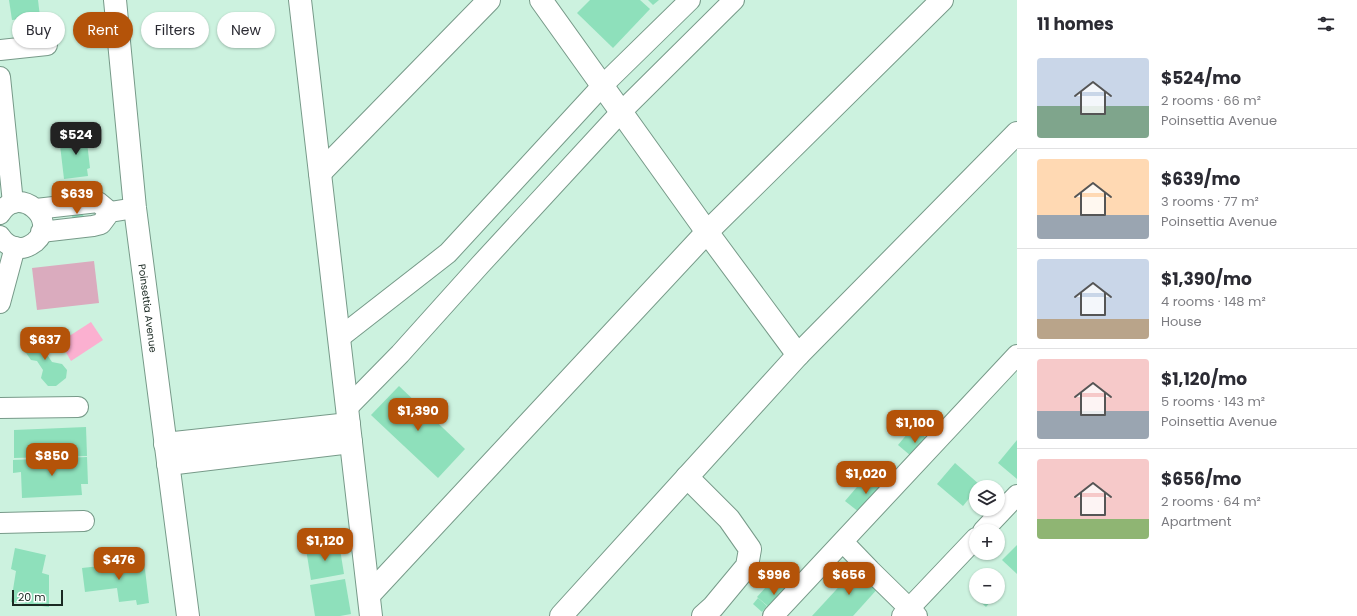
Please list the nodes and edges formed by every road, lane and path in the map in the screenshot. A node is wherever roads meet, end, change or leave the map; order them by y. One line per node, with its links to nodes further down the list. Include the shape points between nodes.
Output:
1 (115, 0): 16 (street, Poinsettia Avenue)
2 (300, 0): 14 (street)
3 (490, 0): 14 (street)
4 (541, 0): 11 (street)
5 (690, 0): 11 (street)
6 (734, 0): 12 (street)
7 (942, 0): 20 (street)
8 (19, 48): 9 (street)
9 (0, 50)
10 (0, 77): 15 (street)
11 (602, 86): 12 (street); 23 (street, via 448,253)
12 (621, 112): 20 (street); 28 (street, via 400,354)
13 (1017, 133): 25 (street)
14 (320, 173): 23 (street)
15 (7, 208): 17 (street, via 22,202)
16 (135, 208): 18 (street); 29 (street, Poinsettia Avenue)
17 (36, 209): 18 (street, via 98,202); 19 (street, via 41,216)
18 (110, 212): 19 (street, via 101,224)
19 (41, 232): 21 (street, via 37,240 23,248)
20 (707, 232): 25 (street); 37 (street)
21 (8, 242): 22 (street)
22 (0, 303)
23 (339, 338): 28 (street)
24 (1017, 355): 35 (street)
25 (798, 356): 30 (street)
26 (78, 407): 27 (street)
27 (0, 408)
28 (349, 425): 29 (street, via 246,445); 37 (street)
29 (166, 454): 39 (street, Poinsettia Avenue)
30 (687, 477): 40 (street); 41 (street, via 729,519 750,549 747,566)
31 (1017, 495): 34 (street)
32 (84, 521): 33 (street)
33 (0, 523)
34 (990, 524)
35 (843, 542): 38 (street); 42 (street)
36 (969, 546): 38 (street)
37 (370, 606)
38 (910, 613)
39 (188, 616)
40 (560, 616)
41 (703, 616)
42 (773, 616)

